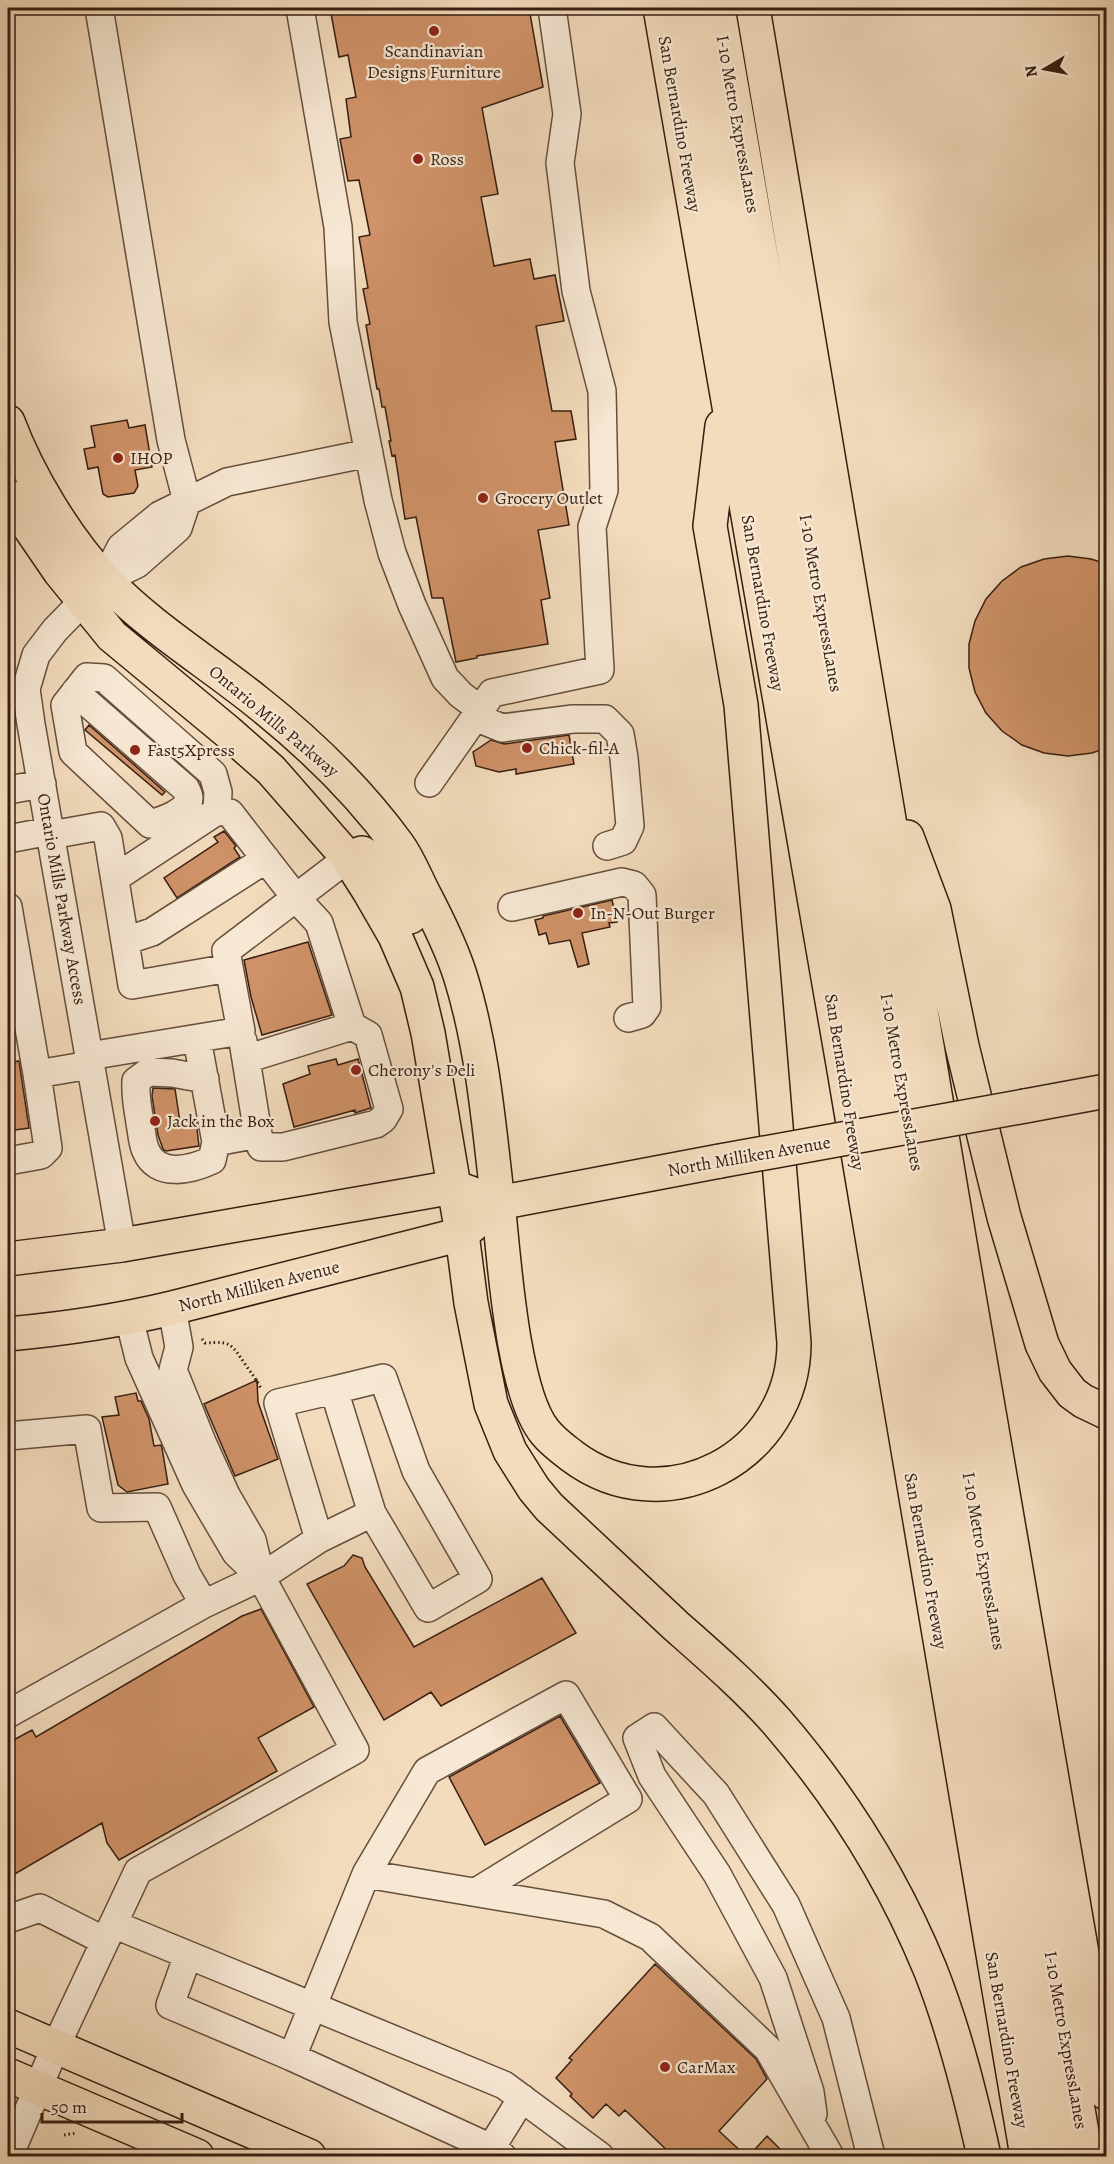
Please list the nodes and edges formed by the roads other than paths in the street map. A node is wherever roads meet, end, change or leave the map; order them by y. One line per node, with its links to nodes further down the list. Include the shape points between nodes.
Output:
1 (99, 8): 12 (street, via 171,440)
2 (300, 8): 10 (street, via 338,227 344,322)
3 (552, 8): 15 (street, via 567,114 560,163 576,291 602,392 604,489 592,527 600,670 492,693)
4 (660, 8): 8 (main road, San Bernardino Freeway)
5 (692, 8): 87 (main road, I-10 Metro ExpressLanes)
6 (718, 8): 88 (main road, I-10 Metro ExpressLanes)
7 (753, 8): 17 (main road)
8 (726, 389): 50 (main road, Ontario Mills Parkway, via 710,526 741,705 794,1343 792,1376 785,1397 763,1432 719,1468 660,1484 610,1477 559,1446 537,1420 527,1396 508,1293); 86 (main road, San Bernardino Freeway)
9 (10, 432): 13 (main road, Ontario Mills Parkway)
10 (369, 453): 12 (street, via 227,482); 15 (street, via 392,553 433,654 445,678)
11 (8, 496): 13 (main road, Ontario Mills Parkway, via 60,572)
12 (187, 501): 13 (street, Ontario Mills Parkway Access, via 177,528 137,564)
13 (94, 591): 16 (main road, Ontario Mills Parkway, via 112,636); 19 (street, Ontario Mills Parkway Access, via 36,655 26,689); 23 (main road, Ontario Mills Parkway, via 135,609 255,701 319,754)
14 (75, 692): 21 (street, via 66,705 73,752); 21 (street, via 186,789 189,798 187,805 168,819 150,824); 22 (street, via 87,677 104,678 213,774 218,792)
15 (478, 713): 18 (street); 27 (street, via 502,728 605,718 620,734 630,826 623,841)
16 (228, 732): 23 (main road, via 252,735 272,748 334,812 355,825); 28 (main road, Ontario Mills Parkway, via 272,770)
17 (880, 765): 58 (main road, via 934,909 1001,1206 1042,1344 1055,1371 1072,1393); 76 (main road)
18 (429, 783)
19 (42, 784): 20 (street); 25 (street, Ontario Mills Parkway Access)
20 (8, 790)
21 (124, 800): 24 (street)
22 (217, 811): 29 (street, via 230,813); 30 (street)
23 (382, 825): 35 (main road, Ontario Mills Parkway, via 399,846 447,938)
24 (101, 826): 25 (street); 30 (street, via 108,838)
25 (50, 833): 26 (street); 42 (street, Ontario Mills Parkway Access)
26 (8, 839)
27 (607, 846)
28 (348, 858): 31 (street); 35 (main road, via 362,853 374,859 416,928); 49 (main road, Ontario Mills Parkway, via 395,936 417,987)
29 (266, 859): 31 (street); 34 (street, via 152,932)
30 (115, 878): 34 (street)
31 (296, 898): 36 (street, via 226,951); 38 (street, via 319,923)
32 (8, 907): 43 (street)
33 (512, 907): 37 (street, via 622,882 634,885 642,895 647,1007 642,1014)
34 (124, 941): 36 (street, via 132,985)
35 (455, 962): 50 (main road, Ontario Mills Parkway, via 481,1067)
36 (229, 968): 39 (street)
37 (628, 1018)
38 (352, 1026): 41 (street); 46 (street, via 368,1035 389,1109 383,1119 283,1147 261,1147)
39 (241, 1031): 40 (street); 41 (street)
40 (197, 1039): 42 (street); 44 (street)
41 (246, 1059): 46 (street)
42 (90, 1060): 43 (street); 52 (street, Ontario Mills Parkway Access)
43 (37, 1074): 48 (street, via 48,1148 41,1155)
44 (205, 1079): 47 (street); 47 (street, via 148,1072 136,1081 135,1094 145,1150 152,1162 169,1170 200,1166 212,1160)
45 (1107, 1091): 50 (main road, North Milliken Avenue, bridge)
46 (258, 1134): 47 (street)
47 (216, 1142)
48 (8, 1161)
49 (454, 1186): 50 (main road); 51 (main road, Ontario Mills Parkway); 52 (main road)
50 (498, 1203): 51 (main road, North Milliken Avenue)
51 (462, 1234): 54 (main road, North Milliken Avenue); 85 (main road, Ontario Mills Parkway, via 491,1404 514,1459 549,1507 776,1721 833,1794 882,1872 930,1968 958,2055)
52 (122, 1245): 53 (main road)
53 (8, 1259)
54 (172, 1308): 55 (main road, North Milliken Avenue); 62 (street, via 179,1347 173,1370 221,1485 252,1540)
55 (129, 1318): 56 (main road, North Milliken Avenue); 62 (street, via 139,1358 196,1485 236,1553)
56 (8, 1334)
57 (334, 1390): 60 (street); 60 (street, via 383,1378 416,1471 478,1579 428,1608); 61 (street, via 278,1403)
58 (1107, 1412)
59 (8, 1436): 63 (street, via 87,1429 101,1508 157,1507)
60 (372, 1513): 61 (street)
61 (319, 1539): 62 (street)
62 (261, 1578): 63 (street); 68 (street, via 356,1750 138,1871)
63 (204, 1604): 64 (street)
64 (9, 1711)
65 (366, 1874): 66 (street); 66 (street, via 427,1772 566,1695 628,1799); 70 (street)
66 (476, 1892): 78 (street, via 604,1914 650,1937 768,2049)
67 (8, 1919): 68 (street, via 40,1908)
68 (109, 1933): 69 (street); 72 (street)
69 (188, 1955): 70 (street); 73 (street, via 170,2005)
70 (312, 2007): 73 (street); 77 (street, via 504,2085)
71 (8, 2026): 72 (main road)
72 (55, 2048): 75 (street); 82 (main road)
73 (292, 2057): 79 (street)
74 (8, 2075): 75 (main road)
75 (38, 2088): 80 (street); 81 (main road)
76 (1107, 2093)
77 (522, 2098): 79 (street); 83 (street)
78 (823, 2146): 84 (street, via 773,1978 717,1874 652,1776 637,1738 654,1726 716,1794 786,1905 836,2018)
79 (496, 2152)
80 (9, 2157)
81 (197, 2157)
82 (309, 2157)
83 (600, 2157)
84 (872, 2157)
85 (984, 2157)
86 (1027, 2157)
87 (1057, 2157)
88 (1086, 2157)

